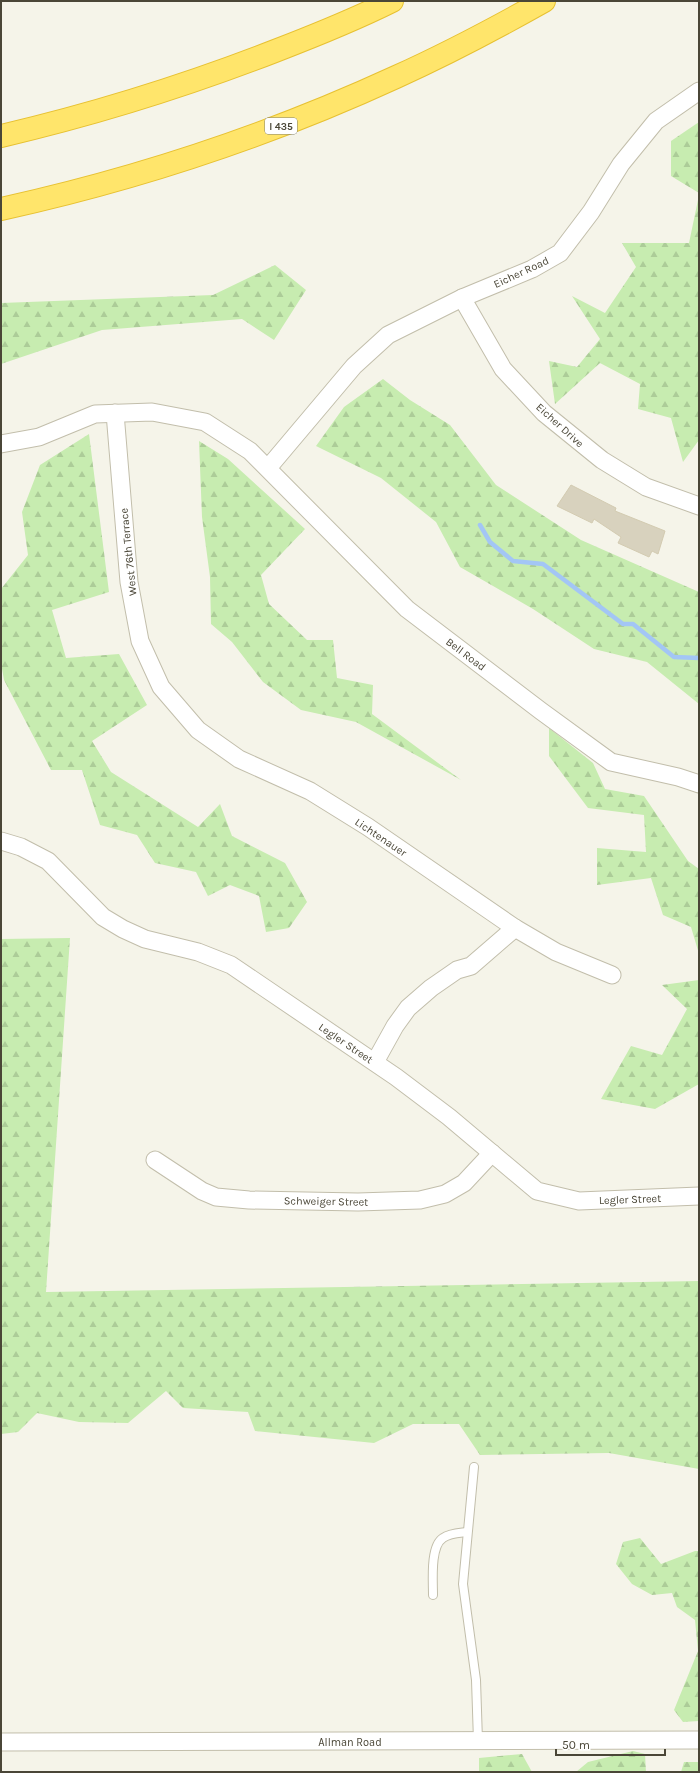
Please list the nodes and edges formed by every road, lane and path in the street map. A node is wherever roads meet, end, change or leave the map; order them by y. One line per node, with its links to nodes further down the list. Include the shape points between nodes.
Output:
1 (392, 1): 4 (highway, via 320,34 182,86)
2 (544, 1): 5 (highway, I 435, via 404,74 315,113 127,178)
3 (699, 91): 6 (street, Eicher Road, via 656,121 620,164 591,212 560,253 532,269)
4 (1, 136)
5 (1, 209)
6 (462, 298): 9 (street, Eicher Road, via 388,336 354,366); 10 (street, Eicher Drive, via 503,369 544,413 602,460 646,487)
7 (115, 413): 8 (street, Bell Road, via 95,414 39,437); 9 (street, Bell Road, via 152,412 205,422 250,451); 11 (street, West 76th Terrace, via 129,582 140,642)
8 (1, 444)
9 (268, 468): 12 (street, Bell Road, via 407,609 611,762)
10 (699, 506)
11 (161, 687): 14 (street, Lichtenauer, via 198,730 239,759 310,791 368,827)
12 (699, 784)
13 (1, 841): 16 (street, Legler Street, via 21,847 48,861 104,917 123,929 144,939 198,952 230,965)
14 (515, 928): 15 (street, Lichtenauer, via 556,952); 16 (street, via 471,966 457,970 408,1008)
15 (612, 975)
16 (375, 1062): 17 (street, Legler Street, via 450,1117)
17 (492, 1153): 18 (street, Schweiger Street, via 464,1183 445,1194 420,1200 358,1202 216,1197 202,1191); 19 (street, Legler Street, via 537,1191 579,1201)
18 (155, 1160)
19 (699, 1196)
20 (474, 1467): 21 (lane)
21 (467, 1532): 22 (lane, via 443,1538 438,1543); 24 (lane, via 463,1584 476,1680)
22 (433, 1595)
23 (699, 1740): 24 (street, Allman Road)
24 (478, 1741): 25 (street, Allman Road)
25 (1, 1742)

